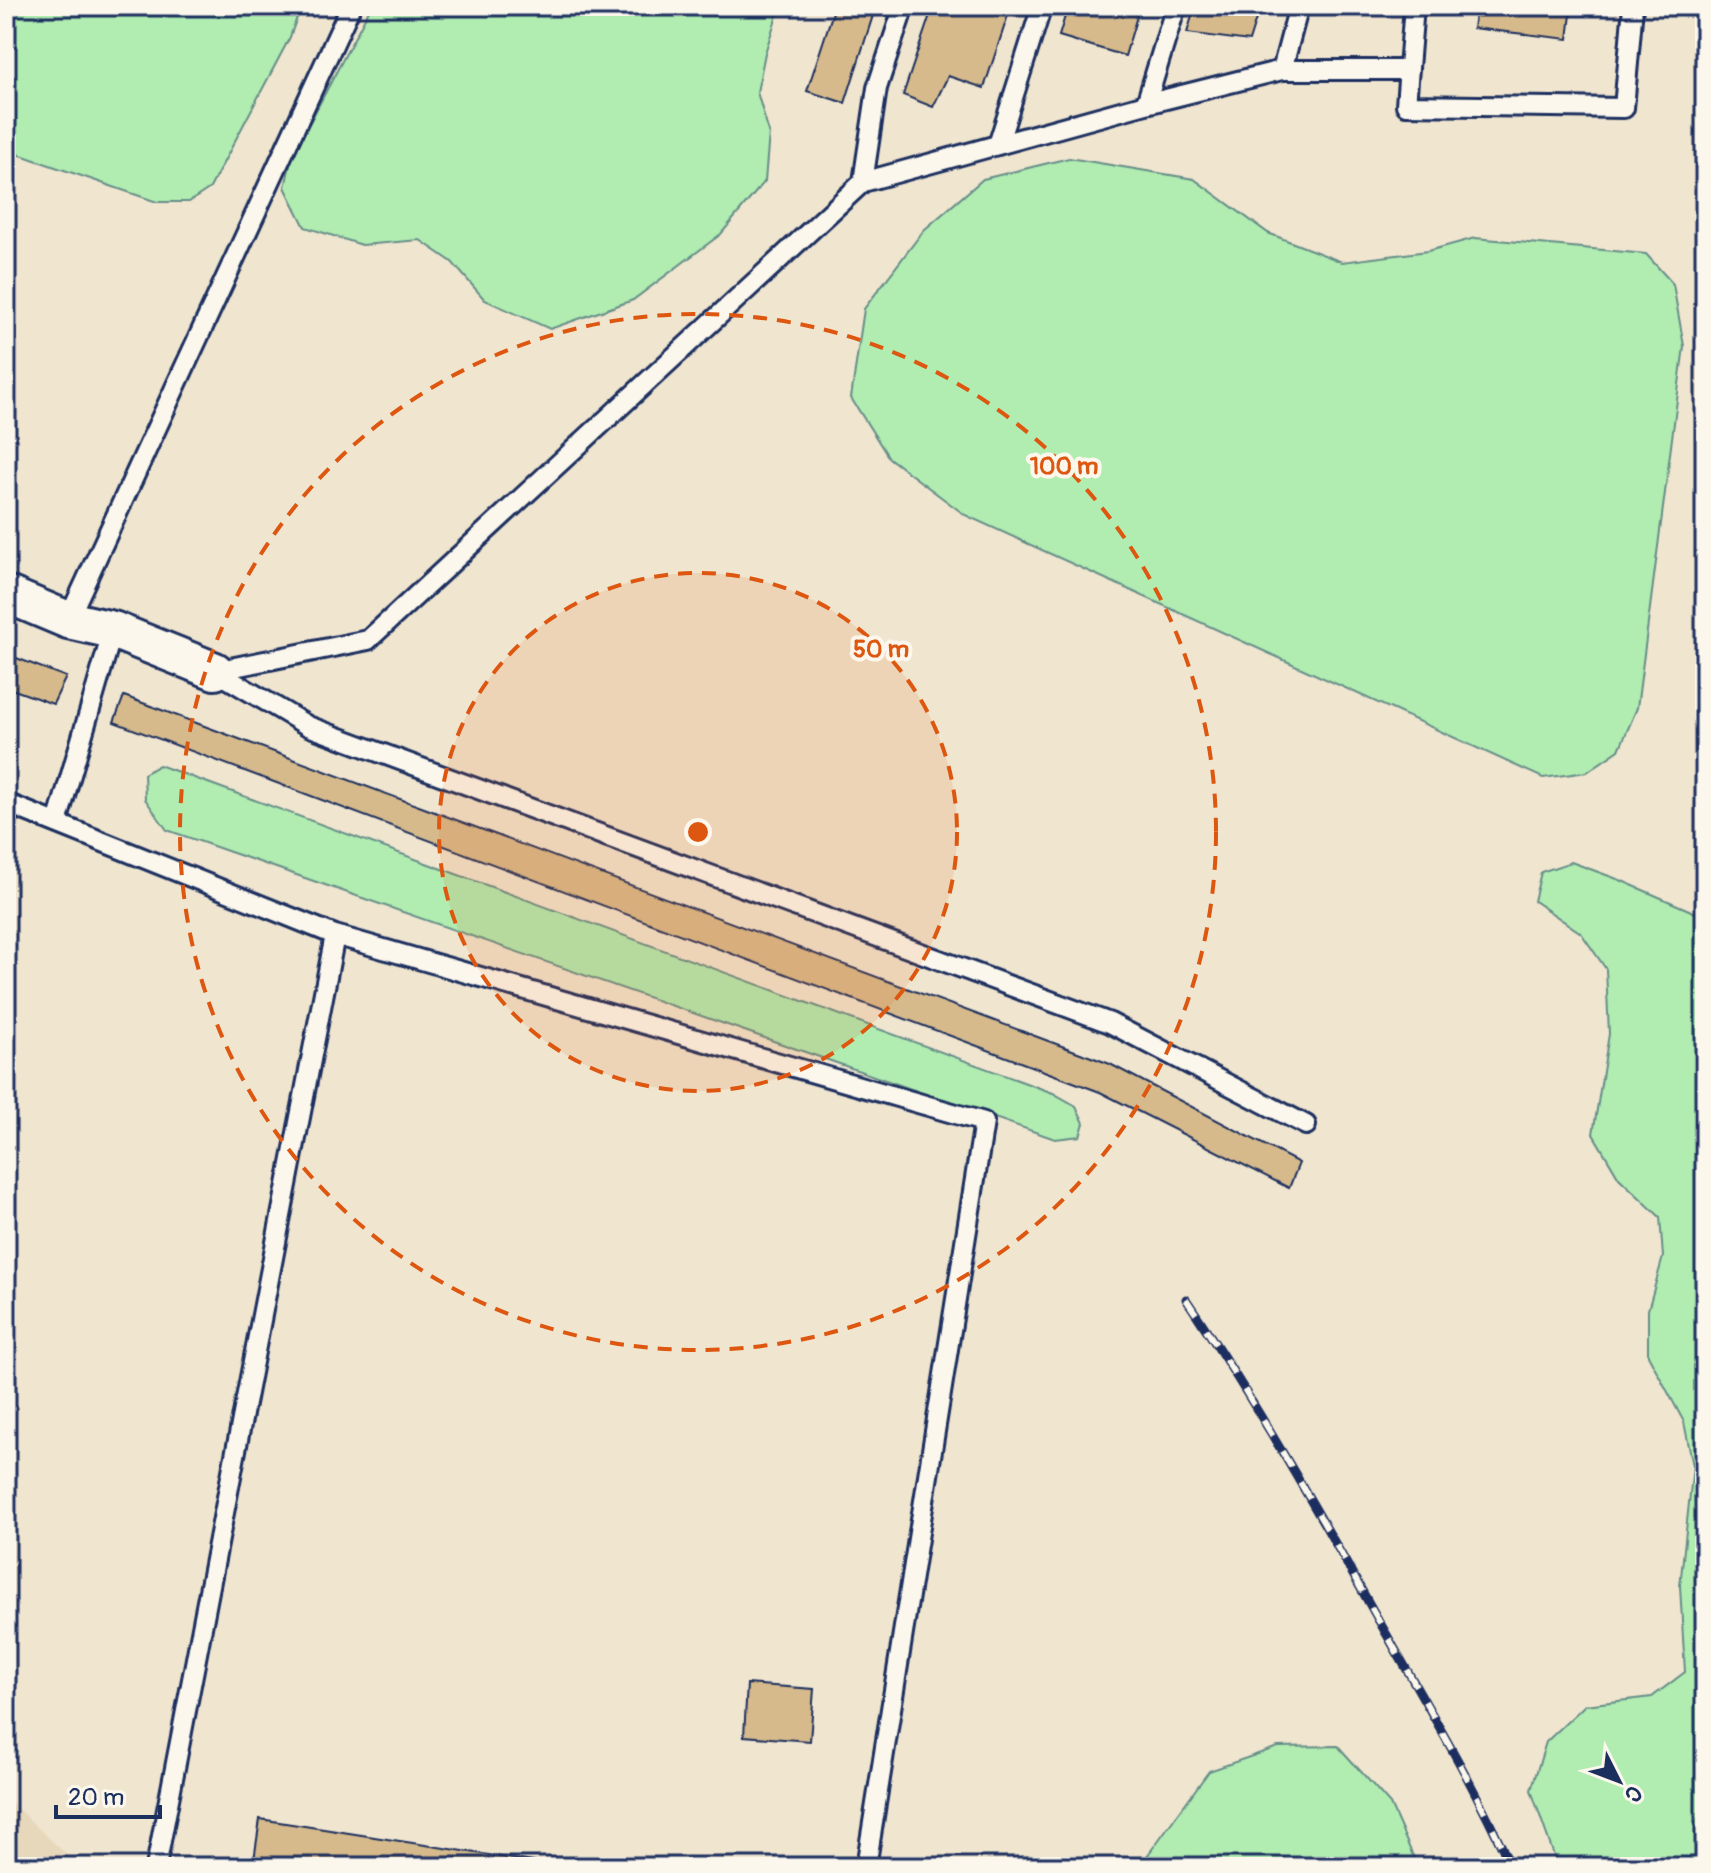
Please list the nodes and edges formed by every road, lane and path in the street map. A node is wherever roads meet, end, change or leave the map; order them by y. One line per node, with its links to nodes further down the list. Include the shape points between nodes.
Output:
1 (351, 6): 14 (lane)
2 (904, 6): 12 (lane, via 877,88)
3 (1042, 6): 11 (lane)
4 (1176, 6): 10 (lane)
5 (1299, 6): 8 (lane)
6 (1414, 6): 9 (lane)
7 (1633, 6): 9 (lane, via 1624,108 1406,105)
8 (1282, 70): 9 (lane); 10 (lane)
9 (1409, 70)
10 (1146, 104): 11 (lane)
11 (998, 145): 12 (lane)
12 (863, 182): 16 (lane, via 368,640)
13 (6, 594): 14 (street)
14 (68, 620): 15 (street)
15 (113, 630): 16 (street); 18 (lane)
16 (215, 671): 20 (lane, via 308,726 1110,1023)
17 (6, 803): 18 (lane)
18 (57, 823): 19 (lane)
19 (335, 935): 21 (lane); 22 (lane, via 984,1122)
20 (1306, 1125)
21 (156, 1867)
22 (866, 1867)

